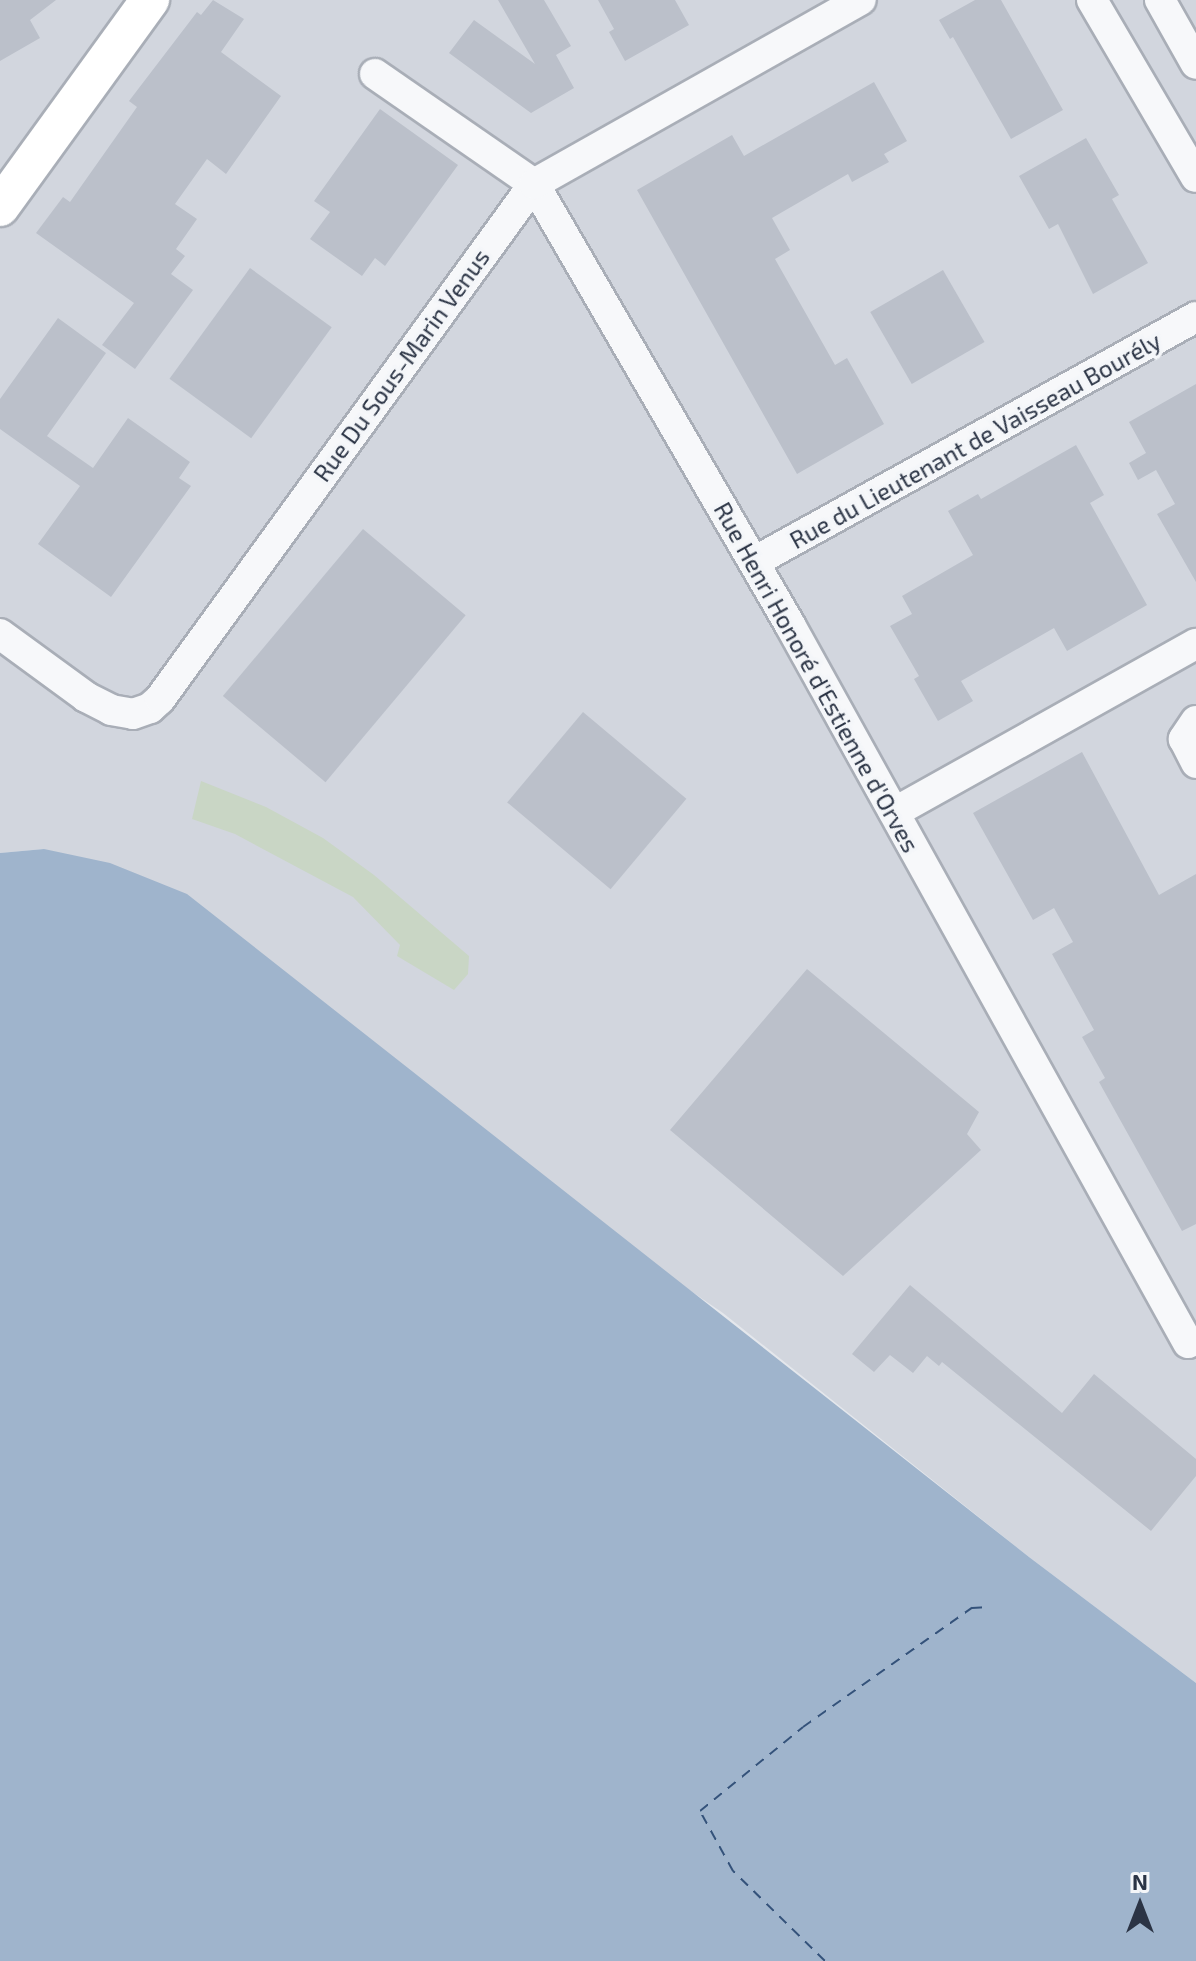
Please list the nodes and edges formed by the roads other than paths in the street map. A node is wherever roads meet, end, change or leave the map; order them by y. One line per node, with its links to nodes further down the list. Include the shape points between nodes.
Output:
1 (150, 0): 9 (main road)
2 (861, 0): 8 (street, Rue Du Sous-Marin Venus)
3 (1092, 0): 7 (street)
4 (1160, 0): 5 (street)
5 (1196, 64)
6 (375, 74): 8 (street, Rue Henri Honoré d'Estienne d'Orves)
7 (1196, 177)
8 (534, 184): 11 (street, Rue Henri Honoré d'Estienne d'Orves); 12 (street, Rue Du Sous-Marin Venus, via 150,708 133,714 111,710)
9 (0, 207)
10 (1196, 317): 11 (street, Rue du Lieutenant de Vaisseau Bourély)
11 (754, 562): 16 (street, Rue Henri Honoré d'Estienne d'Orves)
12 (0, 634)
13 (1196, 644): 16 (street)
14 (1196, 721): 15 (street, via 1184,739)
15 (1196, 763)
16 (895, 812): 17 (street, Rue Henri Honoré d'Estienne d'Orves)
17 (1188, 1343)

